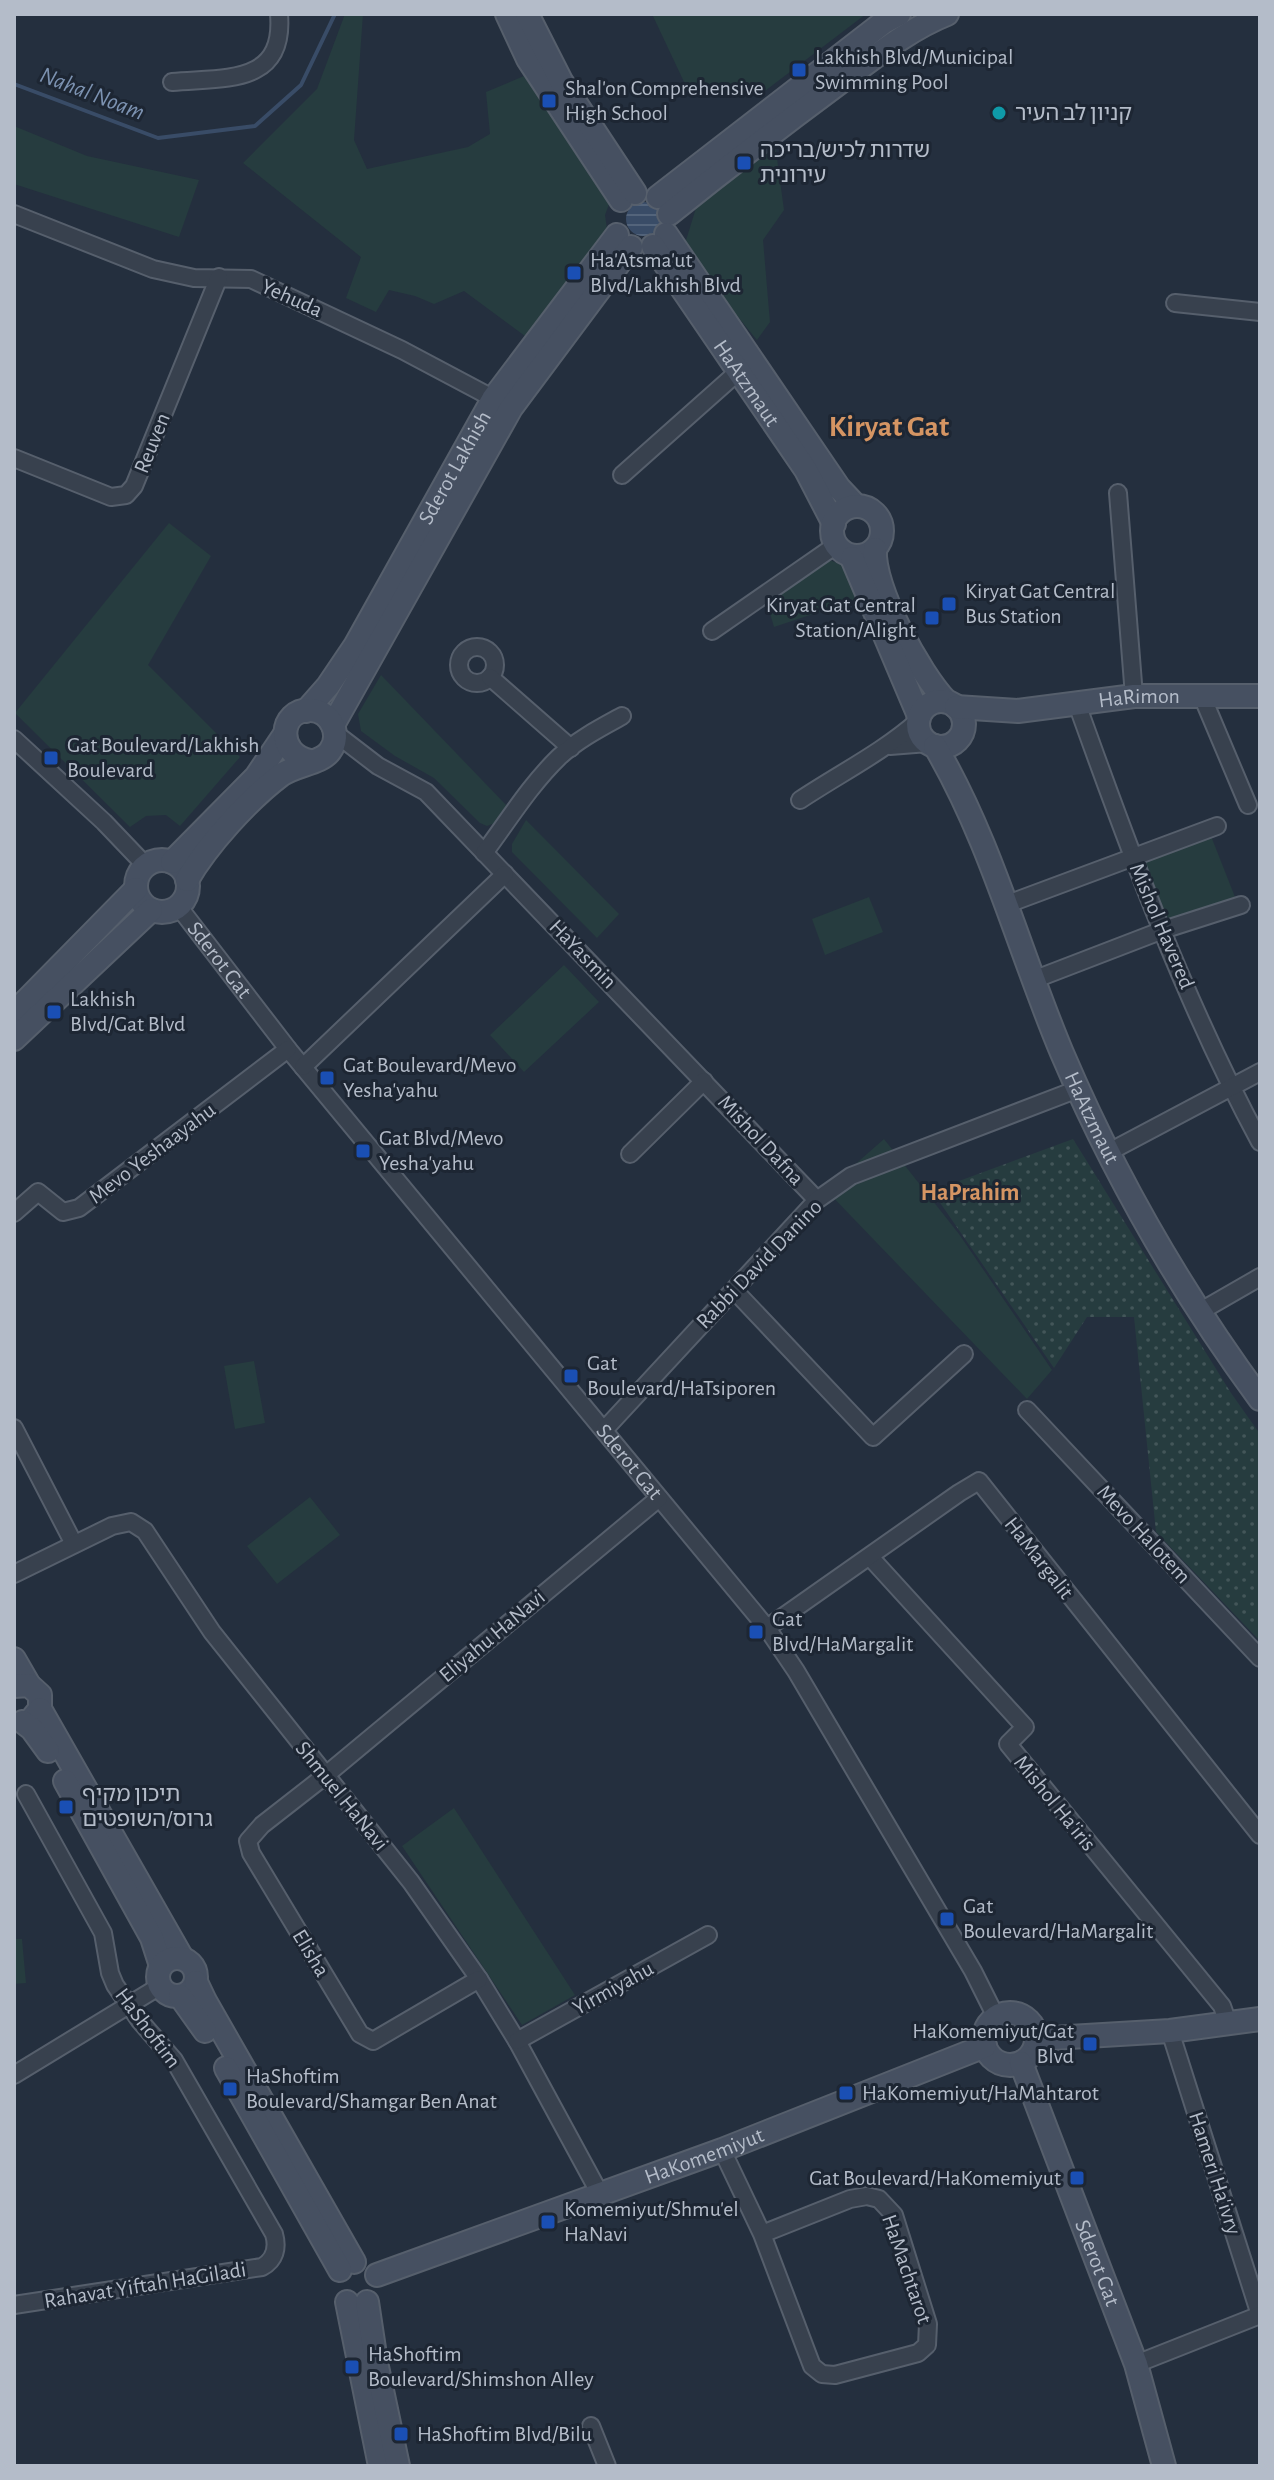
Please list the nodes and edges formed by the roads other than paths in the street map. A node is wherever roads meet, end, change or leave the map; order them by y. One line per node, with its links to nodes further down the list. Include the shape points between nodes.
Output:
1 (279, 14): 6 (street, via 277,42 262,68 246,75)
2 (507, 14): 7 (street, via 528,59)
3 (527, 14): 7 (street)
4 (899, 14): 9 (street, Sderot Lakhish, via 748,126)
5 (947, 14): 9 (street, Sderot Lakhish, via 891,45)
6 (172, 82)
7 (628, 196): 9 (street, via 651,194); 9 (street, via 614,213)
8 (14, 214): 10 (street, Yehuda, via 153,269 194,278)
9 (649, 229): 13 (street, HaAtzmaut); 14 (street, Sderot Lakhish); 18 (street, HaAtzmaut)
10 (219, 277): 14 (street, Yehuda, via 251,279); 15 (street, Reuven, via 126,495 111,497)
11 (1175, 303): 12 (street)
12 (1260, 312)
13 (739, 371): 16 (street); 19 (street, HaAtzmaut, via 806,470)
14 (502, 403): 28 (street, Sderot Lakhish, via 355,646); 32 (street, Sderot Lakhish)
15 (14, 458)
16 (622, 475)
17 (1118, 493): 23 (street)
18 (855, 505): 19 (street, via 842,510); 20 (street, via 870,508 878,519)
19 (841, 542): 20 (street, via 868,555); 21 (street); 31 (street, HaAtzmaut)
20 (875, 549): 26 (street, via 876,570 896,619 927,678)
21 (712, 631)
22 (490, 677): 38 (street)
23 (1134, 696): 24 (street, HaRimon); 27 (street, HaRimon)
24 (1202, 696): 25 (street, HaRimon); 42 (street)
25 (1260, 696)
26 (951, 704): 29 (street, HaRimon); 31 (street, via 933,702); 34 (street, via 963,718)
27 (1077, 704): 29 (street, HaRimon); 46 (street, Mishol Havered)
28 (306, 711): 32 (street, via 322,713); 33 (street, via 291,719)
29 (1018, 711): 34 (street, HaRimon)
30 (622, 716): 38 (street)
31 (919, 719): 36 (street, via 920,734); 37 (street)
32 (334, 729): 39 (street, via 335,742); 40 (street, HaYasmin)
33 (285, 734): 39 (street, via 295,756); 47 (street, via 256,777)
34 (961, 734): 36 (street, via 948,745); 43 (street, HaAtzmaut, via 959,764)
35 (14, 739): 48 (street)
36 (932, 744): 37 (street); 43 (street, HaAtzmaut)
37 (885, 747): 41 (street)
38 (571, 748): 45 (street, via 537,782)
39 (318, 758): 40 (street, HaYasmin, via 354,758); 50 (street, via 282,774 265,789)
40 (378, 766): 45 (street, HaYasmin, via 426,792)
41 (800, 800)
42 (1248, 805)
43 (970, 812): 52 (street, HaAtzmaut)
44 (1217, 826): 46 (street)
45 (484, 853): 49 (street, HaYasmin)
46 (1132, 857): 52 (street); 56 (street, Mishol Havered)
47 (172, 862): 48 (street); 50 (street)
48 (146, 866): 51 (street)
49 (505, 874): 61 (street); 63 (street, HaYasmin)
50 (187, 880): 54 (street)
51 (136, 889): 55 (street); 58 (street)
52 (1005, 905): 57 (street, HaAtzmaut)
53 (1241, 905): 56 (street)
54 (178, 906): 55 (street, via 165,912); 60 (street, Sderot Gat)
55 (151, 910): 59 (street)
56 (1163, 930): 57 (street); 64 (street, Mishol Havered)
57 (1033, 980): 65 (street, HaAtzmaut)
58 (14, 1013)
59 (14, 1039)
60 (288, 1049): 61 (street, Sderot Gat); 70 (street, Mevo Yeshaayahu, via 79,1208 63,1212 38,1192)
61 (303, 1067): 78 (street, Sderot Gat)
62 (1260, 1072): 64 (street)
63 (704, 1081): 68 (street); 69 (street, Mishol Dafna)
64 (1231, 1088): 66 (street, Mishol Havered); 67 (street)
65 (1078, 1089): 67 (street, HaAtzmaut); 69 (street, Rabbi David Danino, via 851,1176)
66 (1260, 1142)
67 (1109, 1152): 73 (street, HaAtzmaut)
68 (630, 1154)
69 (817, 1200): 72 (street, Rabbi David Danino)
70 (14, 1213)
71 (1260, 1277): 73 (street)
72 (734, 1290): 74 (street, via 873,1437); 78 (street, Rabbi David Danino)
73 (1201, 1311): 75 (street, HaAtzmaut)
74 (964, 1354)
75 (1257, 1390)
76 (1027, 1410): 84 (street, Mevo Halotem)
77 (14, 1428): 80 (street)
78 (605, 1429): 79 (street, Sderot Gat)
79 (659, 1498): 83 (street, Sderot Gat); 88 (street, Eliyahu HaNavi)
80 (74, 1544): 82 (street, Shmuel HaNavi); 88 (street, Shmuel HaNavi, via 131,1522 145,1531 212,1632)
81 (870, 1557): 83 (street, HaMargalit); 90 (street, HaMargalit, via 979,1481); 99 (street, Mishol Ha'iris, via 1025,1727 1008,1744 1222,2006)
82 (14, 1574)
83 (767, 1628): 97 (street, Sderot Gat)
84 (1260, 1658)
85 (14, 1659): 86 (street)
86 (22, 1686): 87 (street, via 40,1695)
87 (26, 1717): 92 (street); 93 (street, via 152,1938)
88 (326, 1775): 94 (street, Shmuel HaNavi); 94 (street, Elisha, via 248,1841 360,2034 373,2041)
89 (26, 1794): 96 (street, HaShoftim, via 103,1933 110,1973)
90 (1260, 1835)
91 (708, 1935): 102 (street, Yirmiyahu)
92 (182, 1958): 93 (street, via 170,1959); 95 (street, via 195,1970)
93 (160, 1976): 95 (street, via 166,1993); 96 (street)
94 (479, 1979): 102 (street, Shmuel HaNavi)
95 (188, 1989): 110 (street, via 205,2001)
96 (129, 2005): 105 (street); 109 (street, HaShoftim, via 174,2060 199,2102 274,2234)
97 (996, 2017): 101 (street, via 1021,2015); 103 (street, via 986,2030)
98 (1260, 2019): 99 (street)
99 (1228, 2023): 100 (street)
100 (1170, 2031): 101 (street); 114 (street, Hameri Ha'ivry)
101 (1036, 2039): 104 (street, via 1033,2052)
102 (517, 2041): 107 (street, Shmuel HaNavi)
103 (985, 2046): 104 (street, via 999,2063); 106 (street, HaKomemiyut)
104 (1021, 2063): 115 (street, Sderot Gat)
105 (14, 2075)
106 (722, 2150): 107 (street, HaKomemiyut); 108 (street, HaMachtarot)
107 (600, 2194): 111 (street, HaKomemiyut)
108 (762, 2234): 108 (street, HaMachtarot, via 812,2366 822,2374 918,2353 927,2345 928,2324 894,2215 879,2199 850,2199)
109 (273, 2258): 113 (street, Rahavat Yiftah HaGiladi, via 262,2267)
110 (347, 2266): 111 (street, via 365,2263); 112 (street, via 336,2284 341,2298)
111 (377, 2275): 112 (street, via 376,2293)
112 (357, 2302): 117 (street); 118 (street)
113 (14, 2305)
114 (1260, 2315): 115 (street)
115 (1136, 2364): 120 (street, Sderot Gat)
116 (591, 2426): 119 (street)
117 (380, 2466)
118 (398, 2466)
119 (606, 2466)
120 (1164, 2466)

